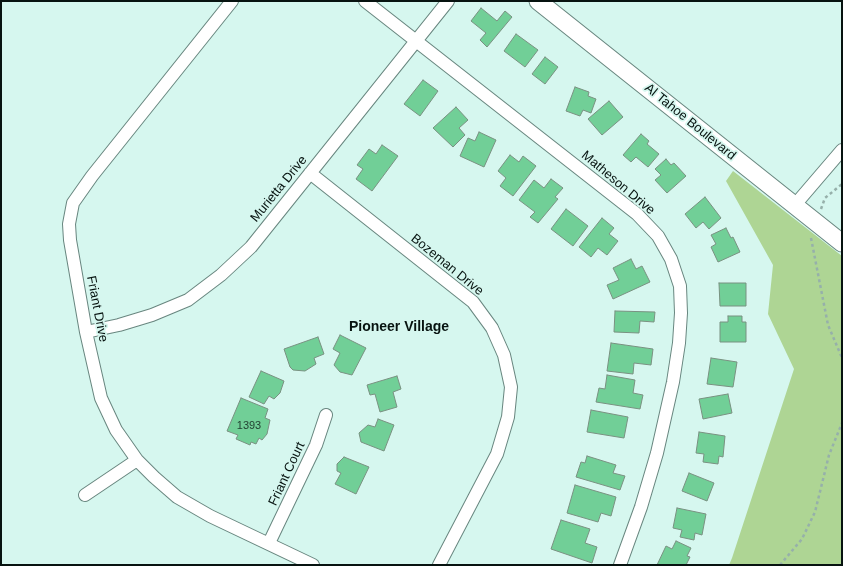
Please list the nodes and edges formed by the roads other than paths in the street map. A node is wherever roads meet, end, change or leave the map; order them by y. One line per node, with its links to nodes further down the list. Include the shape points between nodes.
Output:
1 (232, 1): 10 (street, Friant Drive, via 73,203 69,224 70,240)
2 (366, 1): 5 (street, Matheson Drive)
3 (448, 1): 5 (street, Murietta Drive)
4 (538, 1): 8 (main road, Al Tahoe Boulevard)
5 (416, 41): 7 (street, Murietta Drive); 17 (street, Matheson Drive, via 637,214 658,236 670,259 680,286 681,313 673,382 657,453)
6 (842, 150): 8 (street)
7 (310, 173): 10 (street, Murietta Drive, via 251,247 221,275 188,300 152,315); 16 (street, Bozeman Drive, via 473,302 492,328 504,356 512,387 508,417 497,454)
8 (794, 206): 9 (main road, Al Tahoe Boulevard)
9 (842, 242)
10 (86, 332): 12 (street, Friant Drive, via 101,398 116,430)
11 (326, 415): 14 (street, Friant Court, via 316,445)
12 (137, 460): 13 (street); 14 (street, Friant Drive, via 177,497 210,516)
13 (85, 495)
14 (269, 543): 15 (street, Friant Drive)
15 (313, 565)
16 (439, 565)
17 (620, 565)

